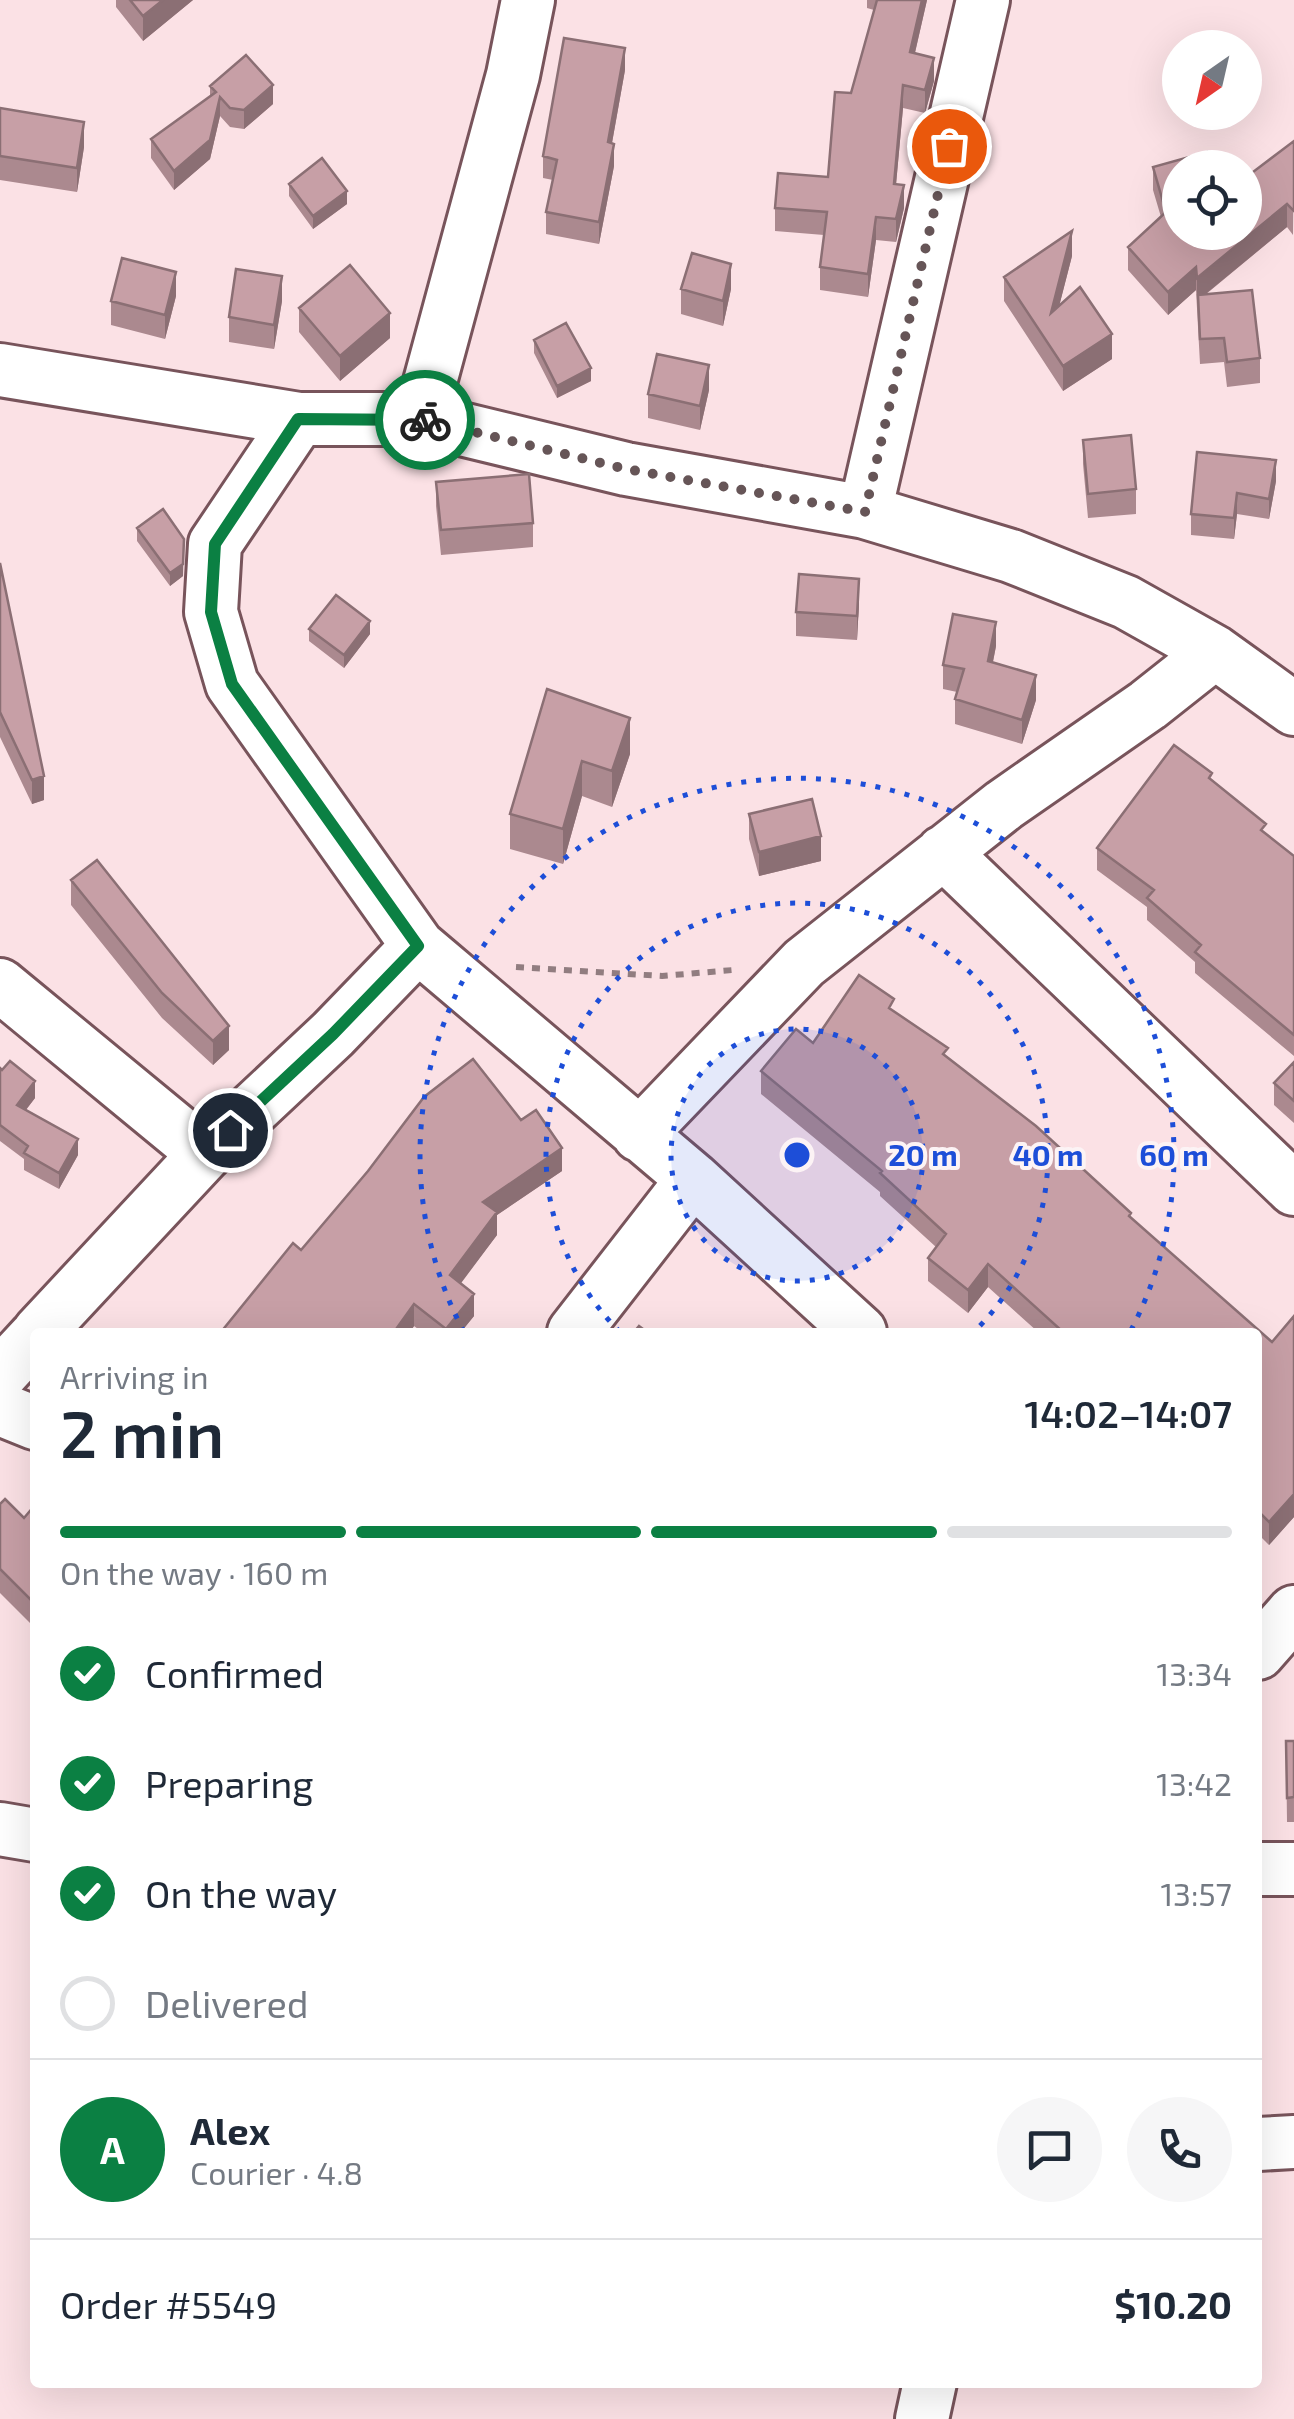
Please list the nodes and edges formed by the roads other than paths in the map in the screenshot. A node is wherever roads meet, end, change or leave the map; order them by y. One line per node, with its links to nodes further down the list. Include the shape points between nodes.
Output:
1 (528, 0): 5 (street)
2 (983, 0): 6 (street)
3 (0, 370): 4 (street)
4 (298, 419): 5 (street); 10 (street, via 215,544 211,612 232,684)
5 (420, 419): 6 (street, via 626,469)
6 (865, 512): 7 (street, via 1011,556 1110,595)
7 (1215, 652): 8 (street); 9 (street)
8 (1294, 709)
9 (943, 852): 12 (street, via 804,963); 15 (street)
10 (418, 946): 12 (street); 13 (street)
11 (0, 985): 13 (street)
12 (639, 1135): 14 (street)
13 (205, 1154): 16 (street)
14 (692, 1179): 17 (street); 18 (street)
15 (1294, 1188)
16 (43, 1328)
17 (577, 1328)
18 (856, 1328)
19 (30, 1343): 20 (street)
20 (0, 1375)
21 (0, 1409): 22 (street)
22 (30, 1421)
23 (1294, 1612): 24 (street)
24 (1262, 1648)
25 (0, 1829): 26 (street)
26 (30, 1835)
27 (1262, 1869): 28 (street)
28 (1294, 1869)
29 (1294, 2142): 30 (street)
30 (1262, 2144)
31 (929, 2388): 32 (street)
32 (922, 2419)

